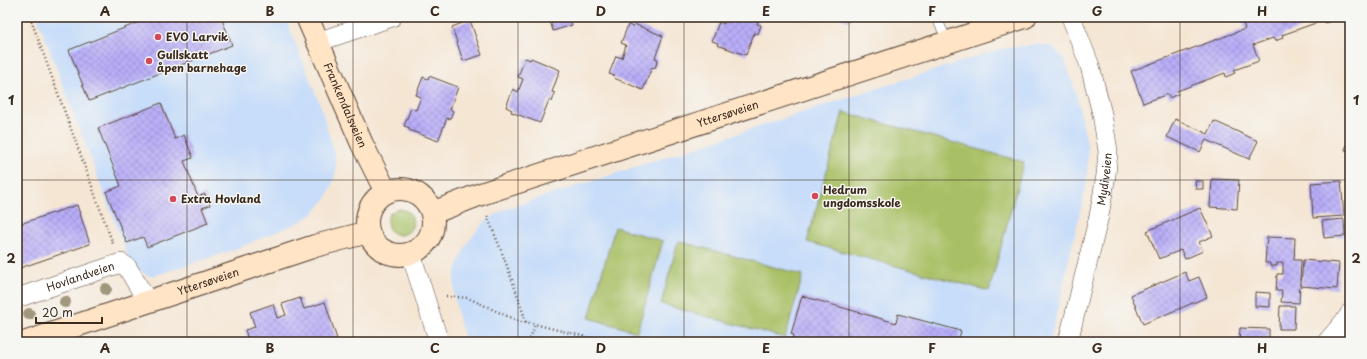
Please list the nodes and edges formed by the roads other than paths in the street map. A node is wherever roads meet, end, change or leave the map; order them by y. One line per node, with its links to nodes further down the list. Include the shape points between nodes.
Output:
1 (307, 17): 6 (main road, Frankendalsveien)
2 (392, 17): 6 (street)
3 (936, 17): 7 (lane)
4 (1026, 17): 7 (main road, Yttersøveien)
5 (1071, 17): 17 (street, Mydiveien, via 1090,66 1108,151 1099,216)
6 (317, 42): 8 (main road, Frankendalsveien)
7 (948, 42): 9 (main road, Yttersøveien, via 480,194)
8 (386, 192): 9 (main road, via 399,189 413,192 425,201); 10 (main road, via 376,199 369,209 366,220)
9 (432, 213): 11 (main road, via 433,226 429,237 422,247)
10 (368, 232): 11 (main road, via 374,244 385,252 398,256); 13 (main road, Yttersøveien, via 315,246)
11 (411, 254): 16 (street)
12 (17, 298): 13 (street, Hovlandveien, via 121,264 126,267)
13 (149, 302): 15 (main road, Yttersøveien)
14 (1350, 313): 18 (street)
15 (27, 342)
16 (439, 342)
17 (1068, 342)
18 (1327, 342)

